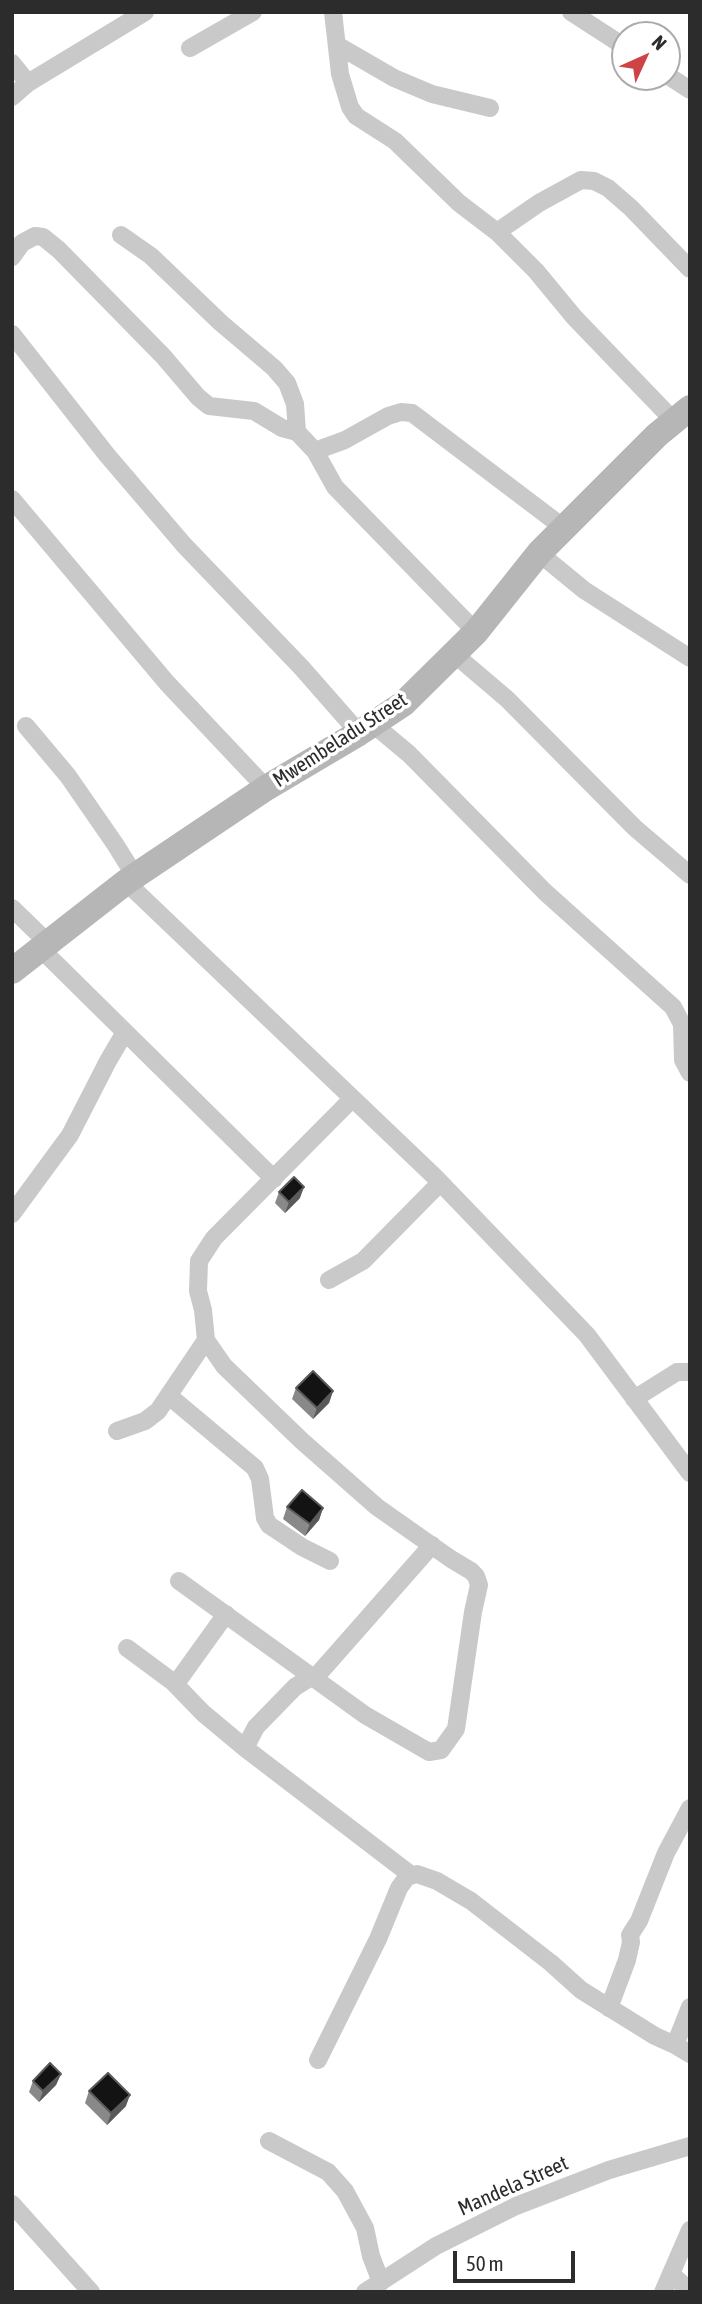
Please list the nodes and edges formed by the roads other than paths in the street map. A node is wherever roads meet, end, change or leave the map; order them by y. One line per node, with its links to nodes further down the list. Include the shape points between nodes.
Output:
1 (145, 12): 9 (street)
2 (253, 12): 7 (street)
3 (333, 12): 6 (street)
4 (571, 12): 5 (street)
5 (611, 38)
6 (337, 45): 11 (street, via 432,94); 12 (street, via 340,74 356,117 395,141)
7 (190, 48)
8 (12, 63): 9 (street)
9 (28, 83): 10 (street)
10 (12, 97)
11 (490, 108)
12 (496, 232): 15 (street, via 581,180 594,181 631,208); 17 (street, via 574,317)
13 (121, 235): 18 (street, via 151,256 280,375 295,404)
14 (12, 257): 18 (street, via 22,243 43,237 209,406 254,411)
15 (690, 269)
16 (12, 334): 27 (street, via 184,545)
17 (682, 415): 21 (street, Mwembeladu Street)
18 (298, 432): 19 (street)
19 (315, 451): 21 (street, via 388,415 412,413); 23 (street, via 335,487)
20 (12, 499): 28 (street, via 167,683)
21 (564, 528): 22 (street, Mwembeladu Street)
22 (539, 553): 23 (street, Mwembeladu Street); 25 (street, via 584,590)
23 (476, 632): 24 (street, Mwembeladu Street)
24 (453, 653): 27 (street, Mwembeladu Street, via 403,704); 29 (street)
25 (690, 658)
26 (26, 726): 30 (street, via 116,844)
27 (366, 728): 28 (street, Mwembeladu Street); 35 (street, via 409,754 545,892 673,1007 682,1024 683,1060)
28 (266, 788): 30 (street, Mwembeladu Street)
29 (690, 875)
30 (130, 879): 32 (street, Mwembeladu Street); 36 (street)
31 (12, 908): 32 (street)
32 (44, 946): 33 (street, Mwembeladu Street); 34 (street)
33 (12, 971)
34 (125, 1032): 37 (street); 39 (street, via 70,1135)
35 (690, 1073)
36 (352, 1099): 37 (street); 38 (street)
37 (274, 1179): 41 (street, via 214,1238 199,1261 198,1291)
38 (440, 1183): 40 (street, via 363,1261); 44 (street, via 587,1335)
39 (12, 1214)
40 (329, 1280)
41 (206, 1340): 43 (street); 47 (street, via 224,1366 302,1441 377,1507)
42 (690, 1371): 44 (street, via 677,1372)
43 (169, 1396): 45 (street, via 145,1422); 48 (street, via 256,1468 269,1525)
44 (634, 1399): 46 (street)
45 (117, 1431)
46 (690, 1473)
47 (432, 1545): 52 (street); 52 (street, via 471,1571 479,1585 456,1728 442,1750 429,1752)
48 (330, 1561)
49 (179, 1581): 50 (street)
50 (226, 1614): 52 (street); 53 (street)
51 (127, 1648): 53 (street)
52 (312, 1678): 54 (street, via 295,1686 256,1727)
53 (173, 1682): 54 (street)
54 (245, 1748): 56 (street)
55 (690, 1808): 58 (street, via 630,1936 627,1960)
56 (411, 1875): 58 (street, via 437,1881 471,1901); 60 (street, via 399,1888)
57 (690, 2007): 59 (street)
58 (608, 2008): 59 (street)
59 (682, 2049)
60 (318, 2060)
61 (269, 2141): 67 (street, via 328,2172 345,2191 365,2228)
62 (690, 2146): 67 (street, Mandela Street, via 516,2206 436,2246)
63 (12, 2204): 69 (street)
64 (690, 2230): 65 (street)
65 (684, 2256): 66 (street)
66 (671, 2274): 68 (street); 71 (street)
67 (381, 2282): 70 (street, Mandela Street)
68 (690, 2291)
69 (91, 2292)
70 (365, 2292)
71 (663, 2292)

